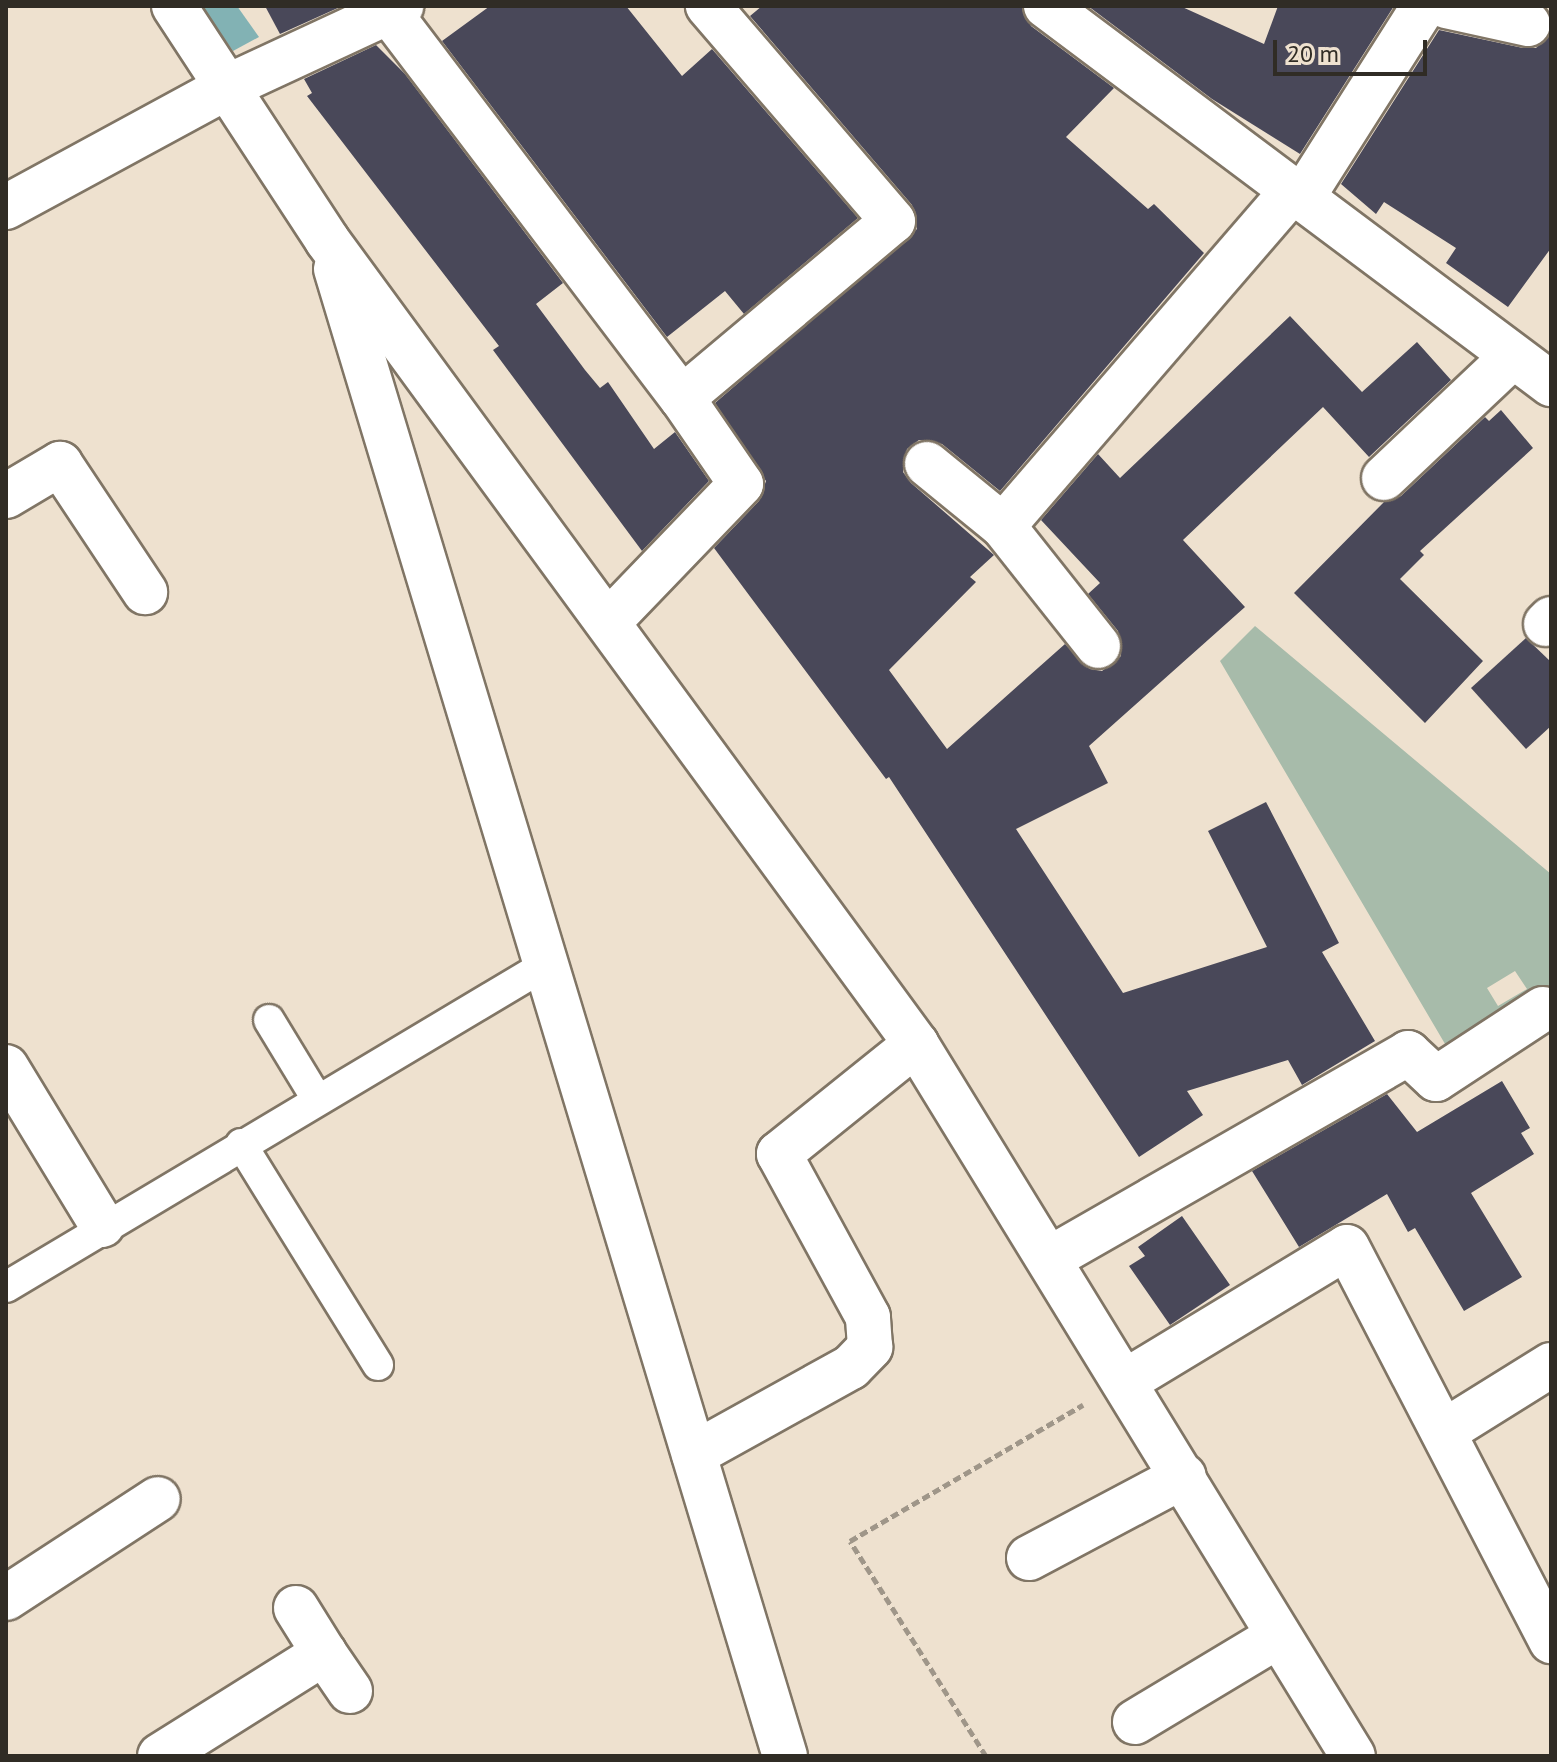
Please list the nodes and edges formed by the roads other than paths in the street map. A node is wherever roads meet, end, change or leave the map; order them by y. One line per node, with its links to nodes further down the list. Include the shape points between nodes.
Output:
1 (174, 6): 8 (street)
2 (708, 6): 14 (street, via 893,221)
3 (1046, 6): 9 (street)
4 (1424, 6): 9 (street)
5 (1446, 6): 7 (street)
6 (394, 9): 8 (street); 14 (street)
7 (1528, 24)
8 (229, 86): 10 (street); 11 (street)
9 (1297, 195): 12 (street); 18 (street)
10 (6, 207)
11 (327, 240): 20 (street); 22 (street)
12 (1511, 358): 13 (street); 16 (street)
13 (1551, 384)
14 (682, 398): 20 (street, via 741,484)
15 (927, 464): 18 (street)
16 (1384, 478)
17 (6, 496): 19 (street, via 60,464)
18 (1003, 526): 21 (street)
19 (145, 592)
20 (609, 621): 25 (street)
21 (1098, 646)
22 (547, 964): 27 (lane); 36 (street)
23 (1543, 1009): 30 (street, via 1436,1079 1408,1053)
24 (269, 1020): 27 (lane)
25 (916, 1044): 30 (street); 36 (street, via 779,1154 868,1317 870,1347 851,1367)
26 (6, 1067): 29 (street)
27 (317, 1099): 28 (lane)
28 (241, 1144): 29 (lane); 32 (lane)
29 (102, 1225): 31 (lane)
30 (1049, 1259): 34 (street)
31 (6, 1287)
32 (378, 1365)
33 (1551, 1365): 35 (street)
34 (1126, 1381): 35 (street, via 1347,1247); 37 (street)
35 (1445, 1431): 43 (street)
36 (694, 1454): 48 (street)
37 (1184, 1476): 39 (street); 42 (street)
38 (158, 1499): 40 (street)
39 (1029, 1558)
40 (6, 1598)
41 (296, 1608): 44 (street)
42 (1278, 1636): 46 (street); 49 (street)
43 (1551, 1641)
44 (324, 1653): 45 (street); 47 (street)
45 (350, 1691)
46 (1135, 1722)
47 (160, 1756)
48 (785, 1756)
49 (1353, 1756)

